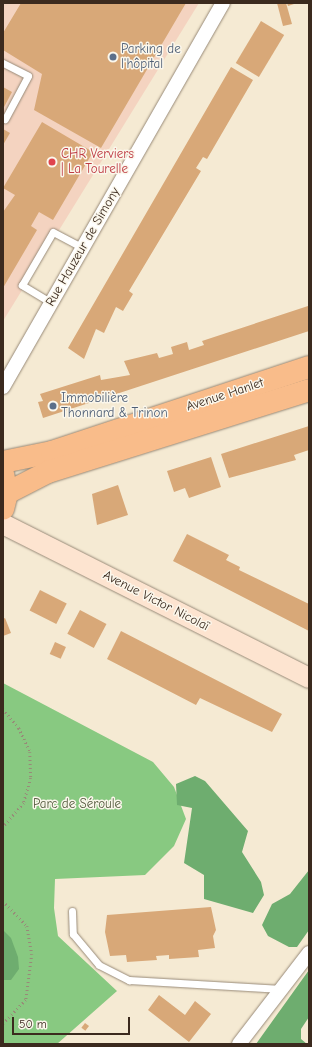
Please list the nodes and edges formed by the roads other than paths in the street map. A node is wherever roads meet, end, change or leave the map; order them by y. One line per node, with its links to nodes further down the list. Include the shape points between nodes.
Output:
1 (222, 3): 4 (street, Rue Hauzeur de Simony)
2 (3, 63): 3 (lane, via 28,76)
3 (5, 119)
4 (83, 248): 5 (street, Rue Hauzeur de Simony); 5 (lane, via 53,232 22,285)
5 (50, 302): 7 (street, Rue Hauzeur de Simony)
6 (309, 367): 9 (main road, Avenue Hanlet, via 52,452)
7 (3, 386)
8 (309, 390): 10 (main road, Avenue Hanlet, via 48,472)
9 (3, 462)
10 (4, 492)
11 (3, 524): 12 (street, Avenue Victor Nicolaï)
12 (309, 678)
13 (72, 912): 15 (lane, via 73,934 99,965 128,980)
14 (309, 954): 15 (street)
15 (282, 989): 16 (street)
16 (240, 1044)

